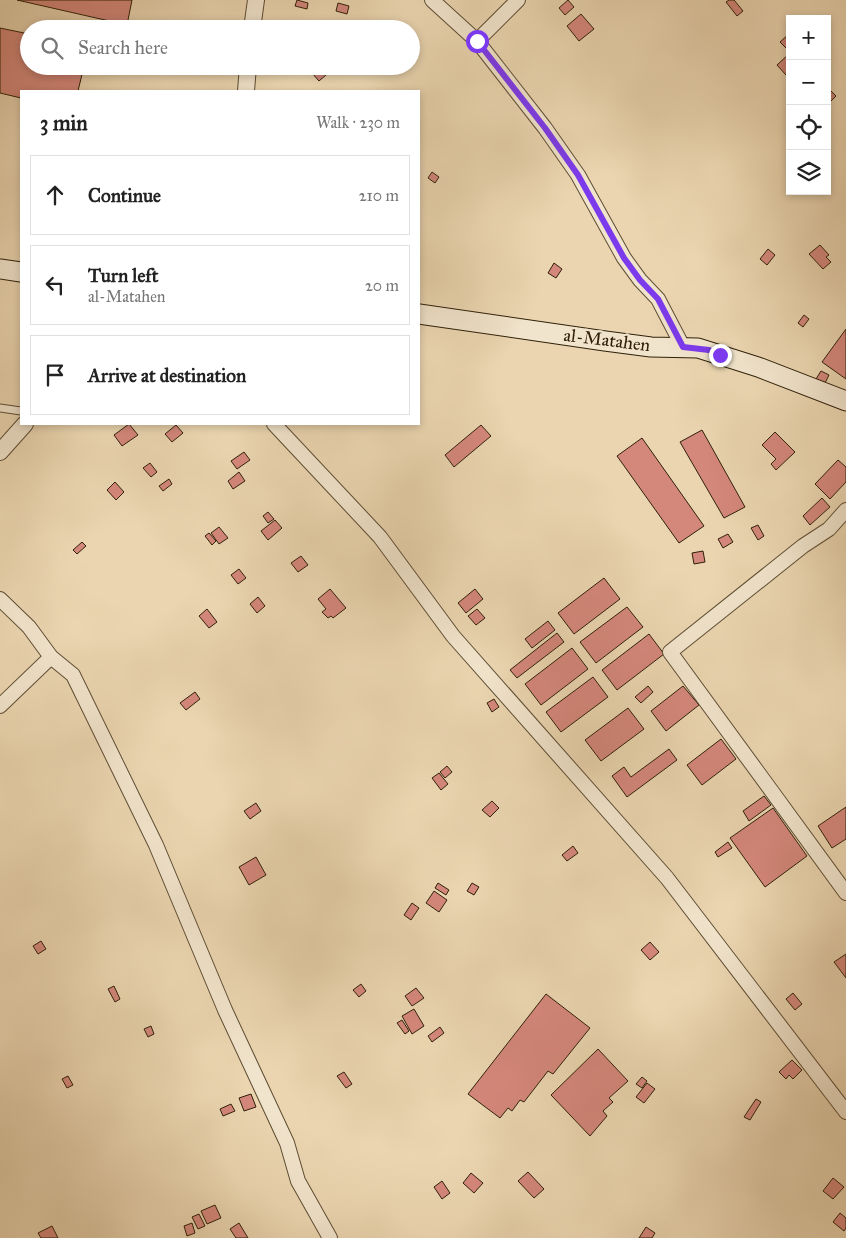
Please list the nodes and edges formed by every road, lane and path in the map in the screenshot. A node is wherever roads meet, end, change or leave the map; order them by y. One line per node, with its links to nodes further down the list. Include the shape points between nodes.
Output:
1 (256, 0): 4 (street)
2 (432, 0): 5 (street)
3 (518, 0): 5 (street)
4 (253, 20)
5 (477, 41): 11 (street, via 578,175 624,258 658,299)
6 (247, 75): 7 (street)
7 (246, 90)
8 (0, 269): 9 (main road)
9 (20, 272)
10 (420, 314): 11 (main road, al-Matahen, via 606,342)
11 (683, 347): 12 (main road, al-Matahen, via 709,350)
12 (846, 402)
13 (0, 408): 14 (lane)
14 (20, 410)
15 (23, 425): 17 (street)
16 (275, 425): 23 (street, via 380,537 453,636 666,878)
17 (0, 452)
18 (846, 510): 22 (street, via 829,529 670,652)
19 (0, 599): 20 (street, via 29,627)
20 (51, 657): 21 (street); 24 (street, via 73,675 156,845 225,1010 287,1143 298,1181)
21 (0, 706)
22 (846, 893)
23 (846, 1112)
24 (330, 1238)

